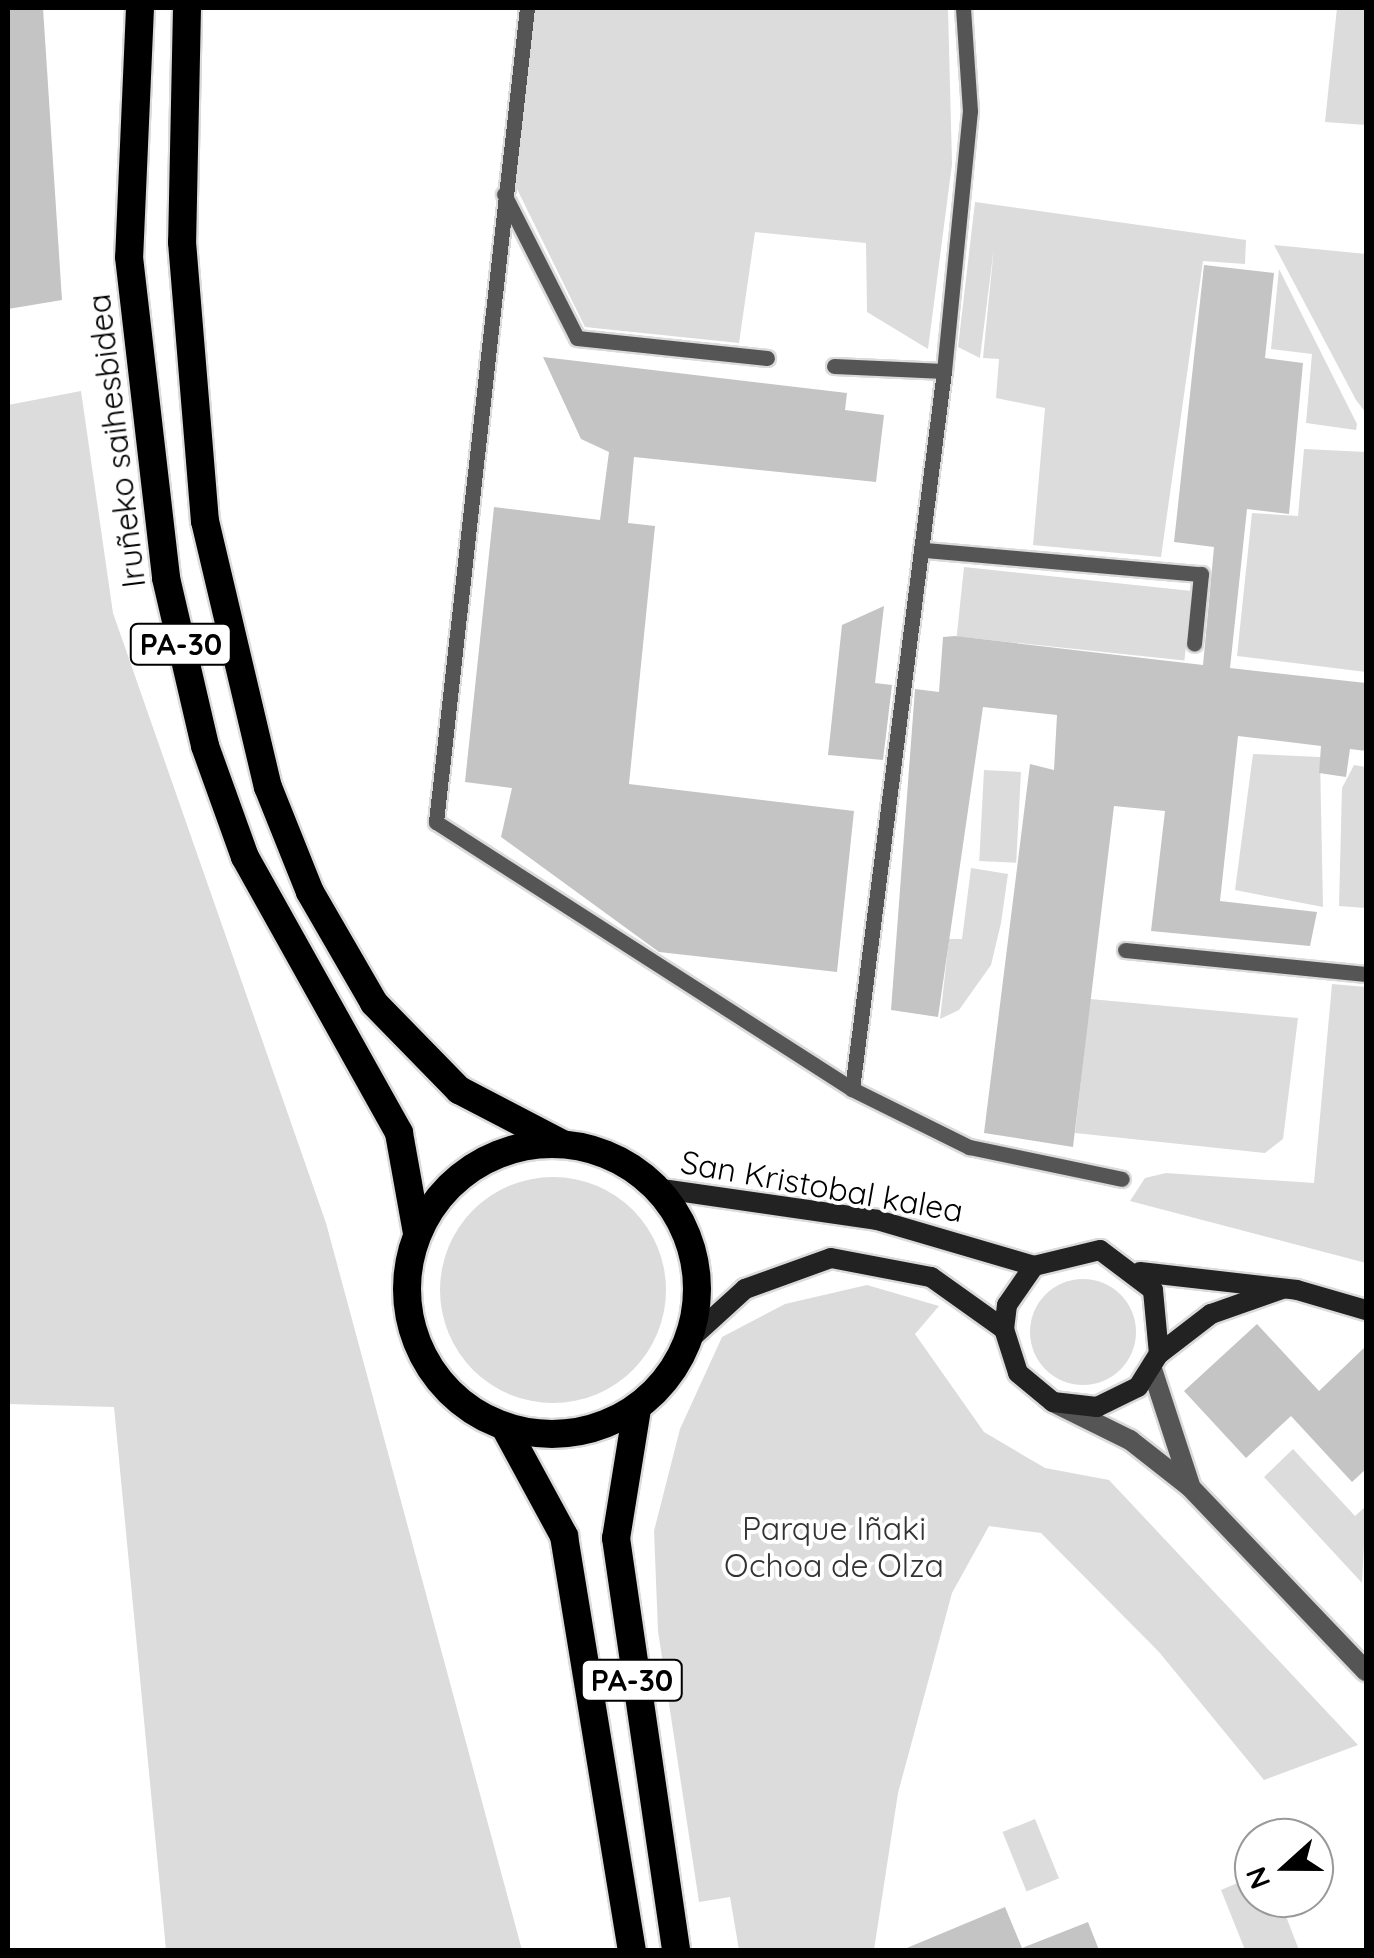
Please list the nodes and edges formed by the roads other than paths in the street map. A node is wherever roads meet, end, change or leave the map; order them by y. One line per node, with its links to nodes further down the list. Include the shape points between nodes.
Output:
1 (140, 8): 17 (highway, Iruñeko saihesbidea / PA-30, via 129,257 166,578 205,746 246,858 399,1133)
2 (188, 8): 14 (highway, PA-30, via 182,242 204,521 268,787 310,892 374,1004 459,1090)
3 (527, 8): 5 (lane)
4 (963, 8): 8 (lane, via 970,111)
5 (504, 194): 6 (lane, via 577,338); 13 (lane, via 436,822)
6 (766, 358)
7 (834, 366): 8 (lane)
8 (944, 371): 9 (lane)
9 (924, 550): 10 (lane, via 1201,574); 13 (lane)
10 (1194, 644)
11 (1125, 950): 12 (lane)
12 (1366, 974)
13 (852, 1089): 15 (lane, via 969,1147)
14 (561, 1143): 16 (highway, PA-30, via 629,1165); 17 (highway, PA-30, via 516,1147 475,1165 440,1194)
15 (1122, 1179)
16 (656, 1188): 18 (main road, San Kristobal kalea, via 877,1220); 23 (highway, PA-30, via 694,1260)
17 (416, 1233): 27 (highway, PA-30, via 406,1280 410,1327 430,1371 463,1406)
18 (1034, 1266): 19 (main road, via 1076,1249); 22 (main road, via 1018,1284)
19 (1140, 1272): 20 (main road); 24 (main road, via 1161,1310)
20 (1282, 1289): 21 (main road); 24 (main road, via 1211,1314)
21 (1366, 1310)
22 (1004, 1329): 23 (main road, San Kristobal kalea, via 931,1277 831,1258 745,1289); 25 (main road, via 1018,1373)
23 (688, 1340): 26 (highway, PA-30)
24 (1155, 1361): 25 (main road, via 1119,1400); 28 (street)
25 (1053, 1402): 28 (street, via 1130,1440)
26 (637, 1409): 27 (highway, PA-30, via 596,1430 551,1436); 31 (highway, PA-30, via 616,1538)
27 (506, 1429): 30 (highway, PA-30, via 564,1536)
28 (1190, 1487): 29 (street)
29 (1365, 1666)
30 (632, 1950)
31 (676, 1950)

